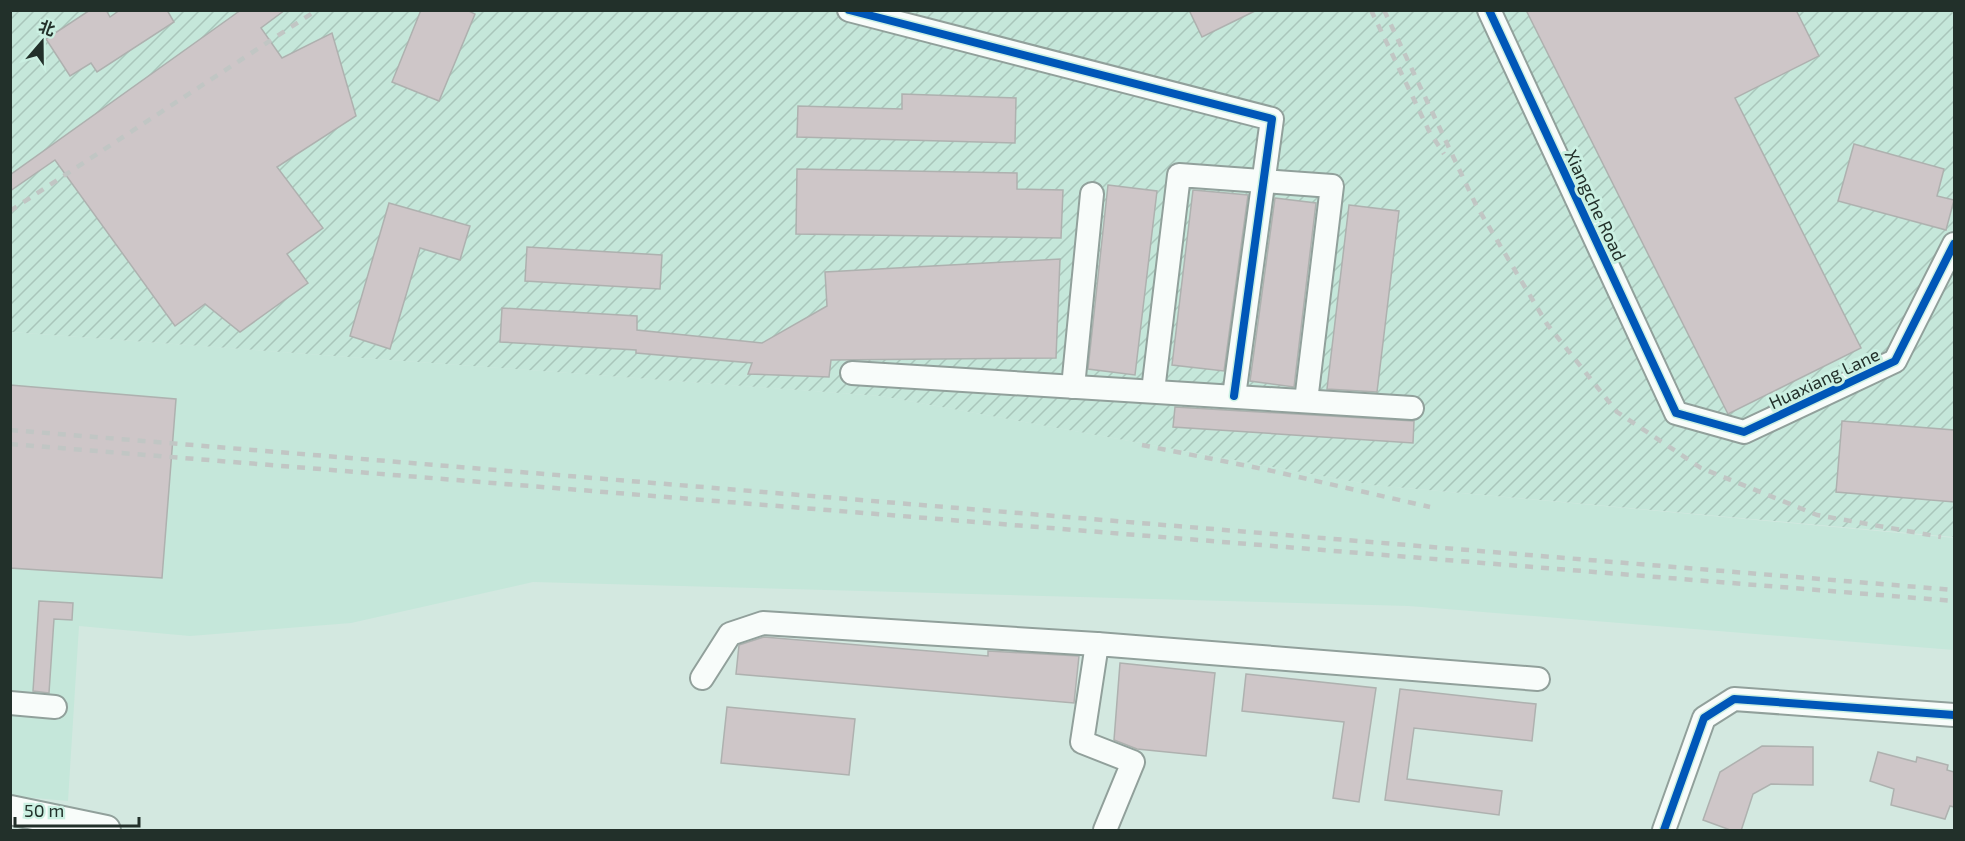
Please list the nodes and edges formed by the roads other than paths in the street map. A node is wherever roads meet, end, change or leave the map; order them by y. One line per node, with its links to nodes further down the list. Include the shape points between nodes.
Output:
1 (849, 10): 3 (street, via 1272,119)
2 (1489, 10): 12 (street, Xiangche Road)
3 (1264, 180): 8 (street, via 1179,175); 9 (street); 10 (street, via 1332,186)
4 (1092, 194): 7 (street)
5 (1954, 244): 12 (street, Huaxiang Lane, via 1895,361 1744,432)
6 (852, 373): 7 (street)
7 (1073, 387): 8 (street)
8 (1153, 392): 9 (street)
9 (1234, 396): 10 (street)
10 (1306, 401): 11 (street)
11 (1412, 408)
12 (1676, 412)
13 (1097, 644): 14 (street, via 764,623 730,634); 15 (street); 23 (street, via 1082,742 1133,762)
14 (702, 678)
15 (1538, 679)
16 (10, 704): 17 (street)
17 (55, 707)
18 (1954, 715): 24 (street, via 1734,699 1704,718)
19 (10, 810): 21 (main road)
20 (10, 823): 21 (main road)
21 (100, 830): 22 (main road)
22 (106, 831)
23 (1105, 831)
24 (1664, 831)

